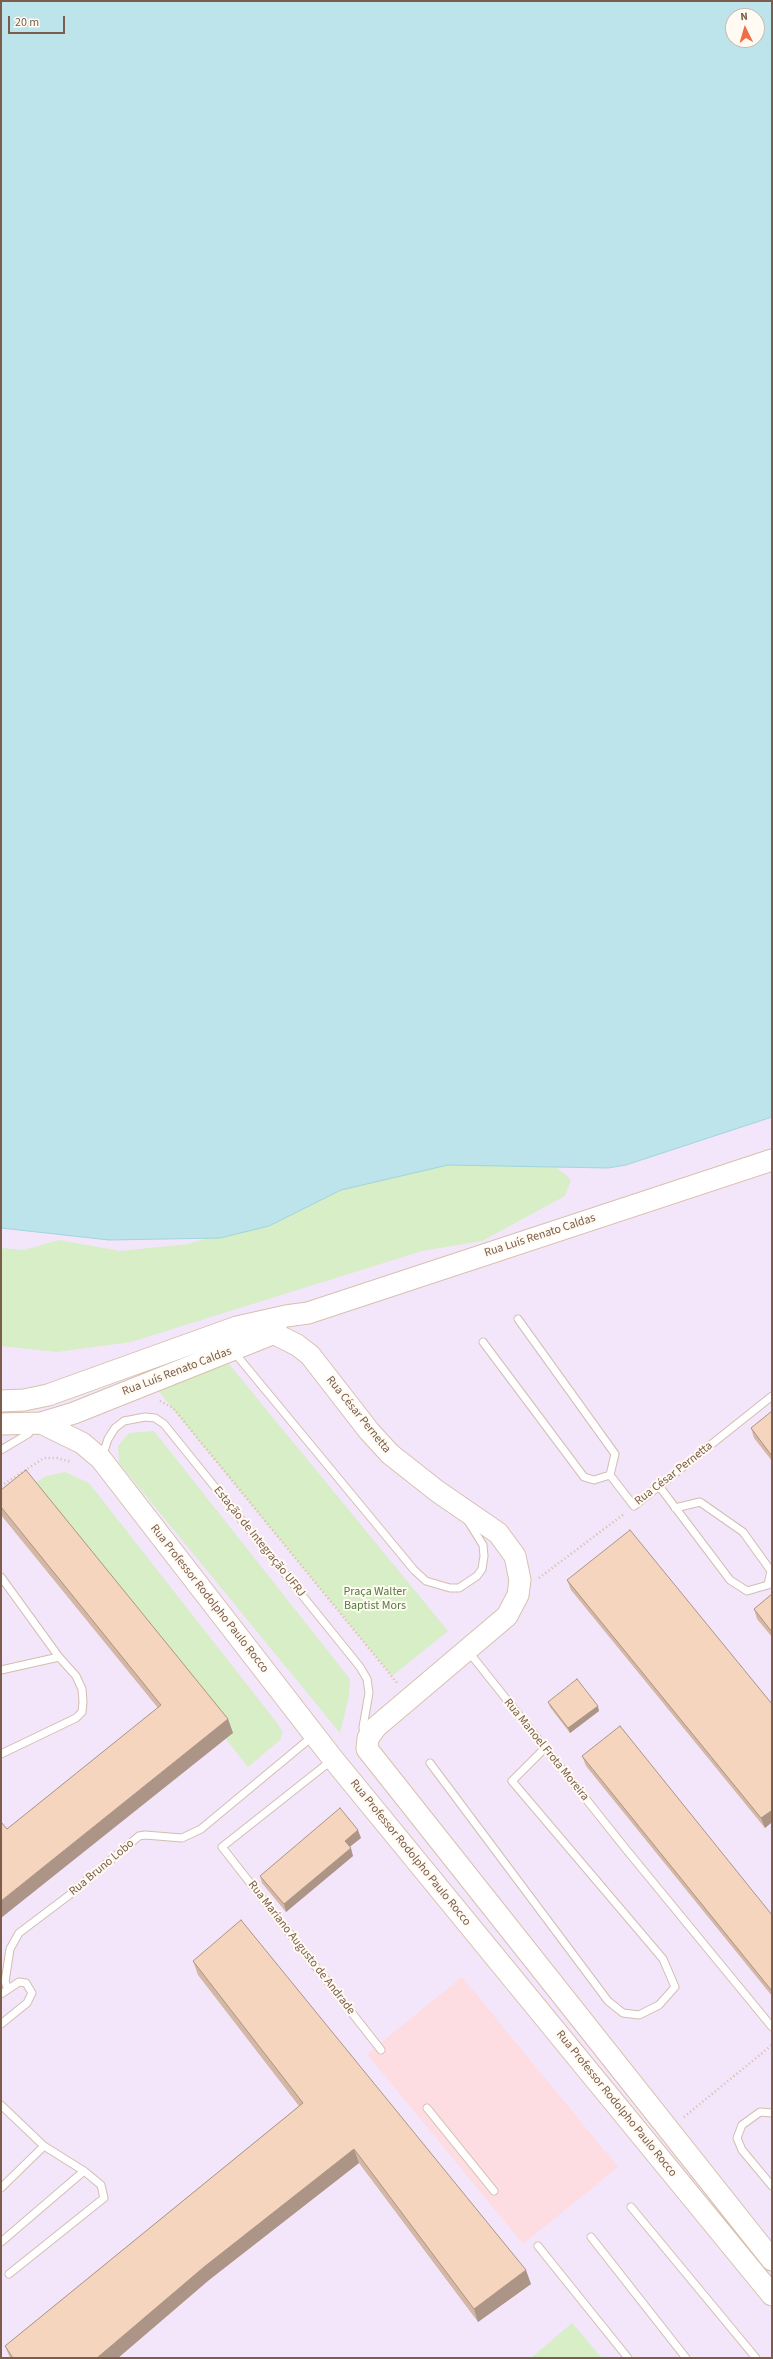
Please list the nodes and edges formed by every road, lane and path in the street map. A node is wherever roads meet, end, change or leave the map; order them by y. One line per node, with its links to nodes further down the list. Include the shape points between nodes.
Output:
1 (772, 1160): 2 (street, Rua Luís Renato Caldas)
2 (308, 1313): 4 (street, Rua Luís Renato Caldas); 5 (street, Rua Luís Renato Caldas)
3 (518, 1319): 15 (lane, via 615,1454)
4 (237, 1327): 5 (street, Rua César Pernetta); 9 (street, Rua Luís Renato Caldas, via 88,1381 24,1400)
5 (275, 1334): 7 (street, Rua Luís Renato Caldas); 18 (street, Rua César Pernetta, via 310,1355 390,1454)
6 (483, 1342): 15 (lane, via 584,1477 594,1480)
7 (233, 1350): 10 (street, Rua Luís Renato Caldas, via 74,1413); 18 (lane, via 414,1570 426,1581 450,1588 459,1588 477,1576 482,1568 484,1556 483,1545)
8 (772, 1396): 17 (lane, Rua César Pernetta)
9 (1, 1401)
10 (39, 1423): 11 (street); 12 (lane, Rua Luís Renato Caldas, via 28,1434); 14 (street, Rua Professor Rodolpho Paulo Rocco, via 82,1443)
11 (1, 1424)
12 (1, 1450)
13 (66, 1460): 16 (path, via 44,1458)
14 (101, 1460): 26 (street, Rua Professor Rodolpho Paulo Rocco); 27 (lane, Estação de Integração UFRJ, via 108,1439 124,1421 145,1417 155,1418 164,1424 360,1667 367,1679 369,1694 364,1727)
15 (610, 1475): 19 (lane)
16 (1, 1486)
17 (659, 1486): 19 (lane, Rua César Pernetta); 20 (lane)
18 (456, 1504): 22 (street, Rua César Pernetta, via 498,1533 507,1544 515,1556 518,1568)
19 (634, 1506): 22 (path, Rua César Pernetta)
20 (675, 1508): 20 (lane, via 730,1580 747,1591 768,1585 771,1571 743,1532 700,1502)
21 (1, 1577): 24 (lane)
22 (518, 1594): 23 (street, Rua César Pernetta, via 507,1616)
23 (468, 1651): 27 (street, Rua César Pernetta, via 376,1727); 28 (lane, Rua Manoel Frota Moreira)
24 (59, 1657): 25 (lane); 29 (lane, via 76,1676 82,1689 82,1712 76,1718)
25 (1, 1670)
26 (314, 1735): 30 (street, Rua Professor Rodolpho Paulo Rocco); 32 (lane, Rua Bruno Lobo, via 201,1829 182,1838 145,1834 139,1836 68,1896 19,1933 10,1949 5,1978)
27 (366, 1744): 51 (street, Rua Professor Rodolpho Paulo Rocco, via 369,1754)
28 (545, 1748): 31 (lane, via 512,1781 663,1959 675,1987 659,2005 639,2015 623,2013 608,2001); 35 (lane, Rua Manoel Frota Moreira)
29 (1, 1754)
30 (333, 1759): 37 (lane, Rua Mariano Augusto de Andrade, via 222,1847); 53 (street, Rua Professor Rodolpho Paulo Rocco)
31 (430, 1763)
32 (8, 1988): 33 (lane); 34 (lane, via 22,1982 31,1989 31,1997)
33 (1, 1994)
34 (1, 2024)
35 (772, 2027)
36 (772, 2045): 40 (path)
37 (381, 2050)
38 (1, 2105): 42 (lane)
39 (427, 2108): 46 (lane)
40 (690, 2113)
41 (772, 2113): 44 (lane, via 760,2112 742,2125 736,2138 742,2150)
42 (44, 2146): 43 (lane); 45 (lane)
43 (84, 2171): 49 (lane); 52 (lane, via 101,2185 104,2198)
44 (772, 2186)
45 (1, 2188)
46 (494, 2191)
47 (631, 2207): 56 (lane)
48 (591, 2237): 55 (lane)
49 (1, 2242)
50 (538, 2246): 54 (lane)
51 (772, 2260)
52 (8, 2274)
53 (772, 2295)
54 (628, 2358)
55 (686, 2358)
56 (756, 2358)

